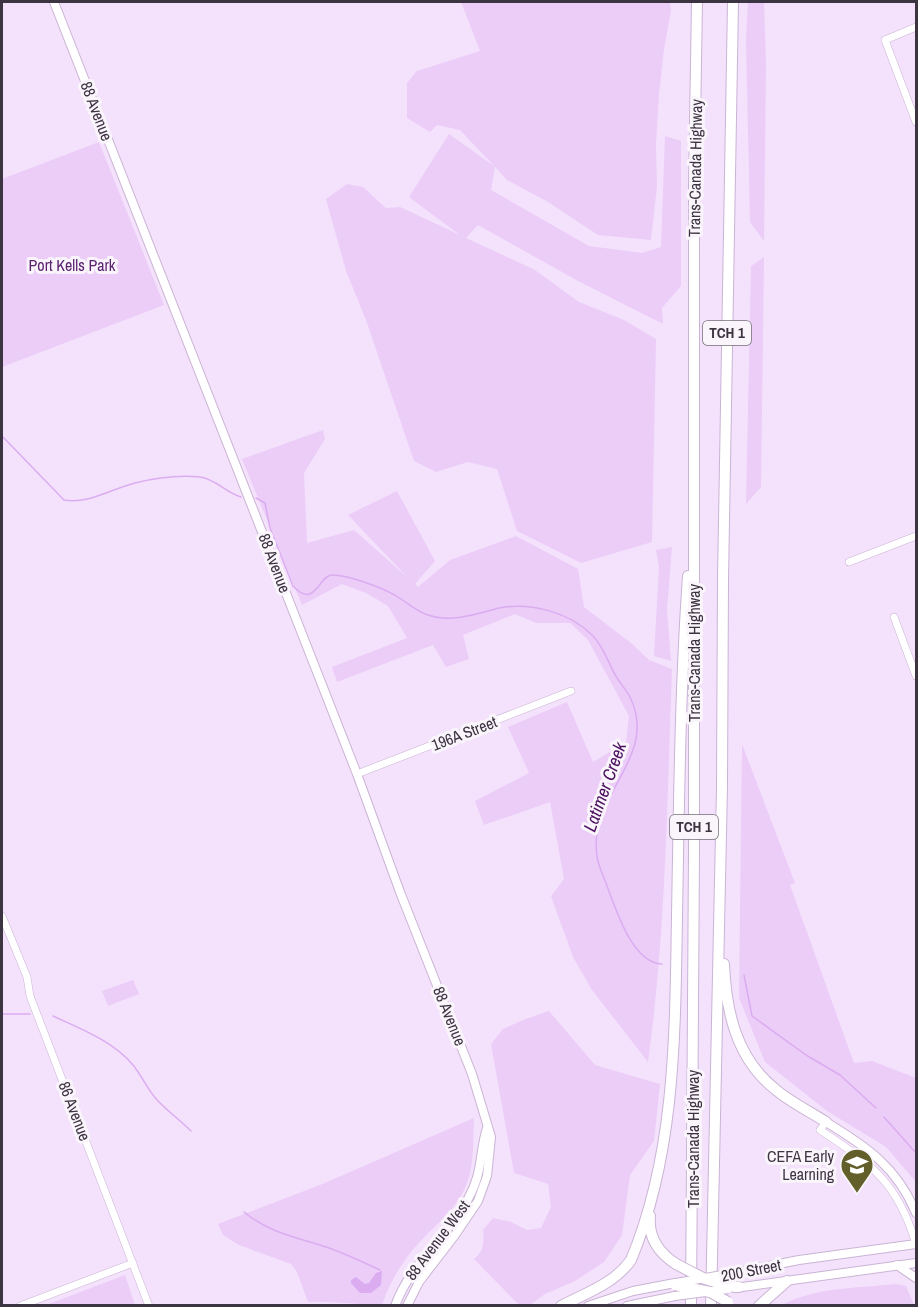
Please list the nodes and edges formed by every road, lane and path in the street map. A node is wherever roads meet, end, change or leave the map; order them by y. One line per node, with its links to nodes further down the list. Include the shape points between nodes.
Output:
1 (54, 2): 14 (main road, 88 Avenue)
2 (697, 2): 8 (highway, Trans-Canada Highway / TCH 1)
3 (728, 2): 6 (highway, Trans-Canada Highway)
4 (733, 2): 6 (highway, Trans-Canada Highway / TCH 1)
5 (916, 27): 7 (street, via 885,40)
6 (732, 72): 15 (highway, Trans-Canada Highway / TCH 1)
7 (916, 122)
8 (693, 501): 19 (highway, via 686,609 672,1071 666,1128); 39 (highway, Trans-Canada Highway / TCH 1)
9 (916, 536): 10 (street)
10 (849, 562)
11 (894, 617): 12 (street)
12 (916, 676)
13 (571, 691): 14 (street, 196A Street)
14 (357, 774): 18 (main road, 88 Avenue, via 472,1074)
15 (720, 855): 17 (highway, via 725,988 733,1028 747,1058 766,1081); 40 (highway, Trans-Canada Highway / TCH 1)
16 (2, 916): 22 (street, 86 Avenue)
17 (823, 1126): 20 (main road, via 851,1138 884,1163 903,1185); 21 (street, via 883,1178 900,1202)
18 (487, 1127): 34 (main road, 88 Avenue West, via 480,1168 470,1196 415,1269); 35 (main road, 88 Avenue West, via 491,1144 485,1185)
19 (651, 1200): 26 (highway, bridge, via 649,1222 662,1254); 36 (highway, via 637,1246 625,1268 602,1286)
20 (916, 1213)
21 (916, 1246): 28 (main road, 200 Street, via 799,1260)
22 (133, 1263): 32 (street); 33 (street, 86 Avenue)
23 (916, 1263): 24 (main road, 200 Street)
24 (897, 1265): 25 (main road); 27 (main road, 200 Street)
25 (916, 1278)
26 (705, 1279): 28 (highway, bridge); 29 (main road, 200 Street, bridge)
27 (787, 1281): 28 (main road, 200 Street); 41 (highway)
28 (731, 1284): 30 (main road, 200 Street, bridge)
29 (673, 1287): 30 (highway, bridge); 37 (main road, 200 Street, via 633,1291); 38 (main road, 200 Street)
30 (710, 1292): 31 (highway, bridge)
31 (730, 1304)
32 (20, 1305)
33 (149, 1305)
34 (395, 1305)
35 (407, 1305)
36 (561, 1305)
37 (588, 1305)
38 (627, 1305)
39 (691, 1305)
40 (711, 1305)
41 (759, 1305)

